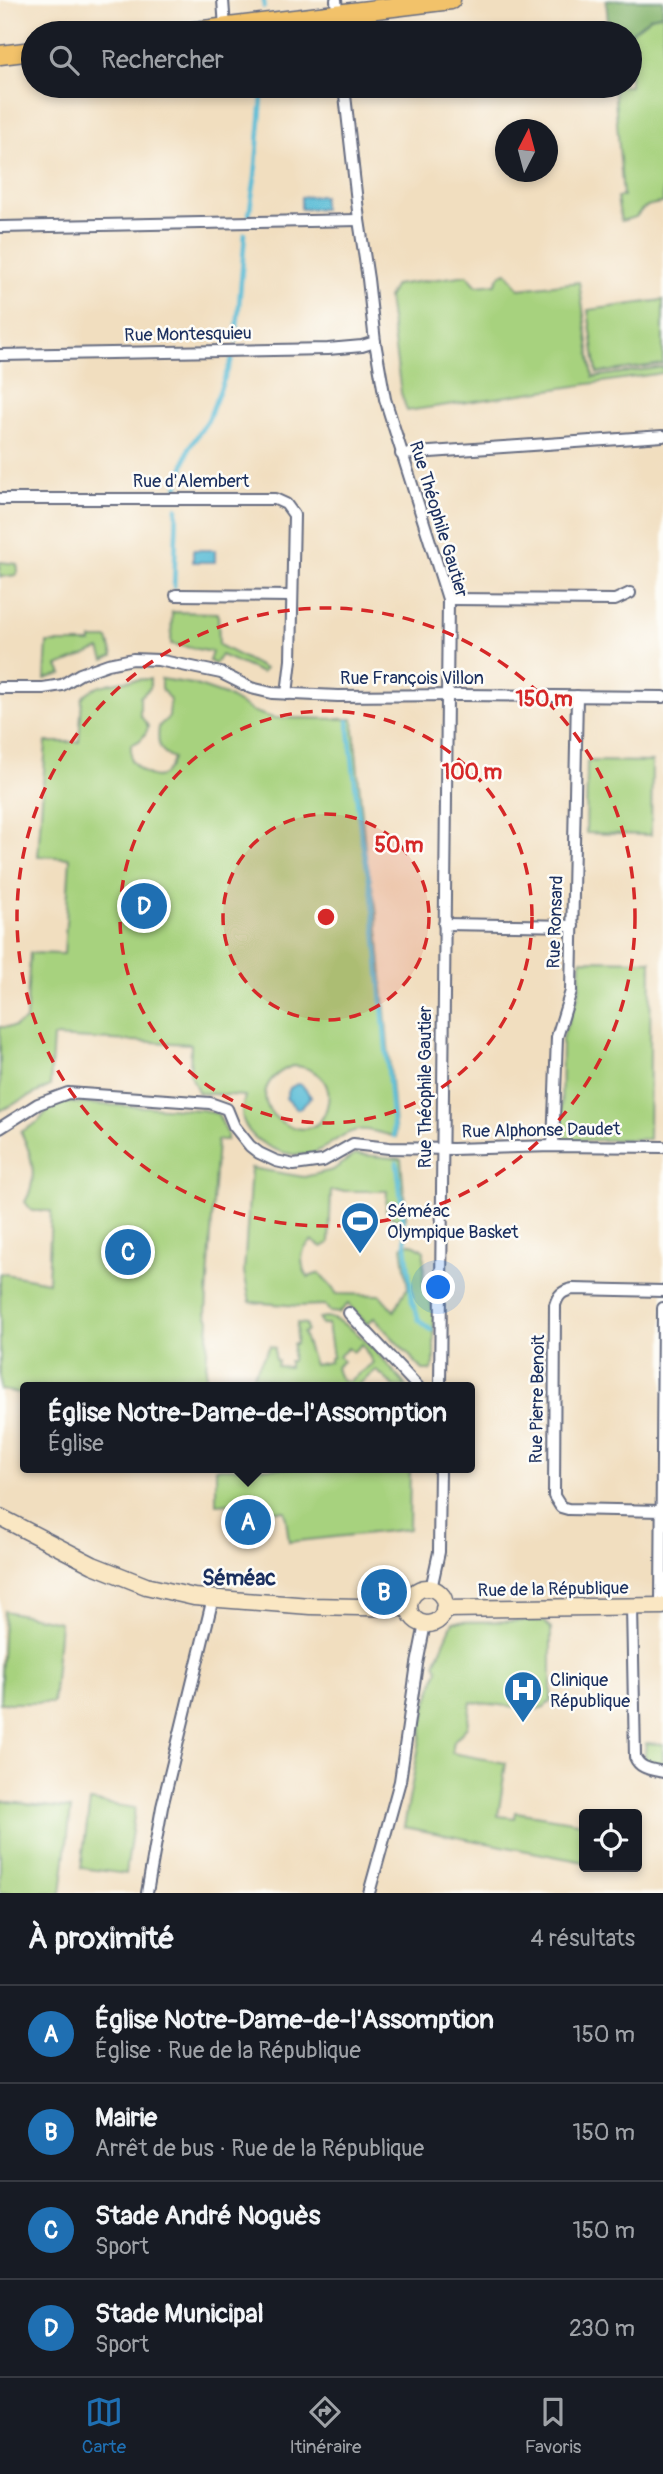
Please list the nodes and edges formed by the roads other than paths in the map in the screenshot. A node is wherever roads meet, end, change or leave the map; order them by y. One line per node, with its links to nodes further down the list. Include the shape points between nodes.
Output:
1 (223, 0): 4 (street)
2 (451, 0): 3 (main road)
3 (337, 7): 5 (main road)
4 (224, 21)
5 (262, 21)
6 (21, 52): 7 (main road)
7 (0, 55)
8 (345, 98): 9 (street, Rue Théophile Gautier)
9 (359, 220): 10 (street); 11 (street, Rue Théophile Gautier)
10 (0, 227)
11 (375, 342): 12 (street, Rue Montesquieu, via 328,349); 14 (street, Rue Théophile Gautier)
12 (0, 355)
13 (663, 436): 14 (street)
14 (401, 454): 19 (street, Rue Théophile Gautier)
15 (0, 499): 18 (street, Rue d'Alembert, via 275,499 294,515)
16 (630, 593): 19 (street, via 615,600)
17 (176, 595): 18 (street)
18 (291, 596): 21 (street, Rue d'Alembert)
19 (448, 599): 22 (street, Rue Théophile Gautier)
20 (0, 688): 21 (street, Rue François Villon, via 62,685 108,664 158,660 221,673 251,688)
21 (288, 694): 22 (street, Rue François Villon)
22 (449, 695): 23 (street, Rue François Villon); 25 (street, Rue Théophile Gautier)
23 (577, 696): 24 (street, Rue François Villon); 26 (street, Rue Ronsard)
24 (663, 697)
25 (444, 924): 26 (street); 30 (street, Rue Théophile Gautier)
26 (573, 926): 28 (street, Rue Ronsard, via 571,992 558,1037)
27 (0, 1128): 30 (street, Rue Alphonse Daudet, via 38,1104 68,1093 210,1103 227,1109 244,1141 259,1153 294,1165 323,1161 353,1144)
28 (553, 1146): 29 (street, Rue Alphonse Daudet); 30 (street, Rue Alphonse Daudet)
29 (663, 1147)
30 (442, 1148): 35 (street, Rue Théophile Gautier)
31 (663, 1291): 37 (street, Rue Pierre Benoit, via 573,1289 558,1296 554,1468 554,1496 561,1507)
32 (663, 1308): 37 (street)
33 (349, 1312): 34 (street)
34 (413, 1382)
35 (440, 1382)
36 (440, 1473): 39 (street, via 439,1552)
37 (662, 1511): 41 (street)
38 (2, 1524): 40 (street, via 146,1586)
39 (431, 1589): 43 (street, via 414,1594); 44 (street, via 443,1599)
40 (213, 1598): 43 (street); 47 (street, via 162,1807)
41 (662, 1606): 42 (street, Rue de la République)
42 (632, 1607): 44 (street, Rue de la République); 46 (street, via 635,1757 647,1769)
43 (409, 1608): 45 (street, via 414,1619)
44 (444, 1609): 45 (street, via 440,1618)
45 (425, 1624): 48 (street, via 400,1781)
46 (663, 1772)
47 (147, 1893)
48 (369, 1893)

